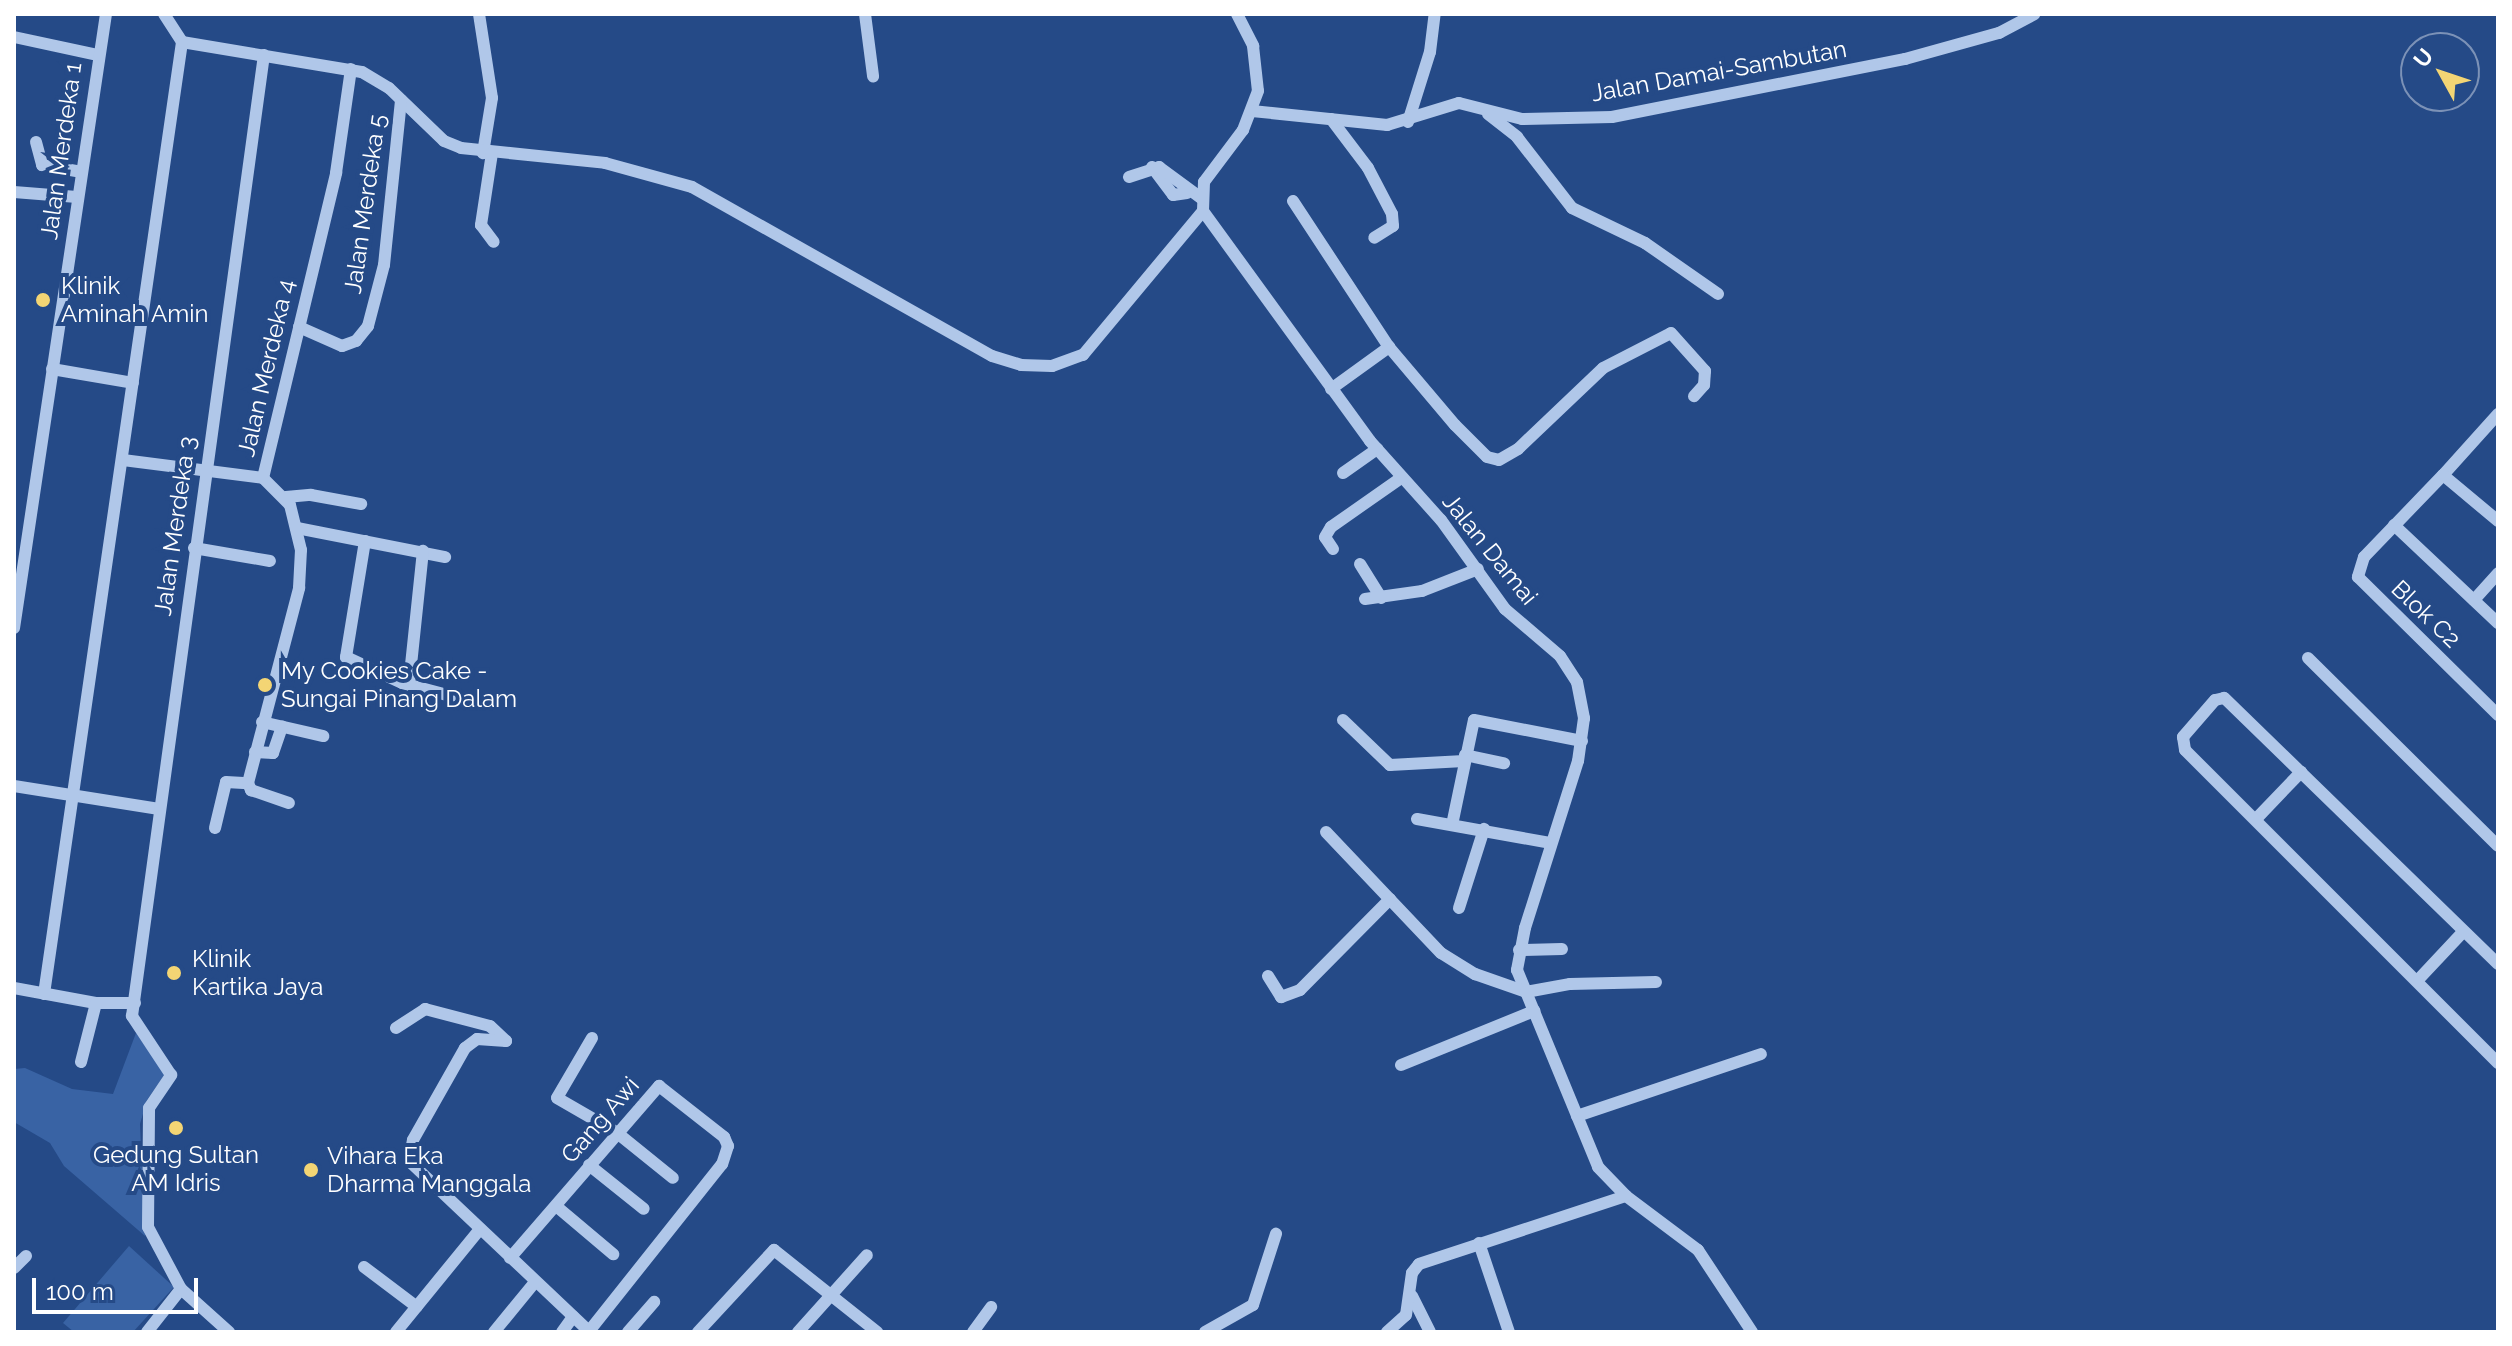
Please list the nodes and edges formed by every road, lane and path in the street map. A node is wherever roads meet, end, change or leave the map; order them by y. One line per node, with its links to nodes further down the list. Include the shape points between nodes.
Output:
1 (106, 14): 10 (street, Jalan Merdeka 1)
2 (164, 14): 9 (street)
3 (479, 14): 20 (street, via 492,98)
4 (865, 14): 13 (street)
5 (1237, 14): 15 (street, via 1253,46 1257,72)
6 (1435, 14): 18 (street, via 1430,52)
7 (2034, 14): 16 (street, Jalan Damai-Sambutan, via 1999,33 1905,59 1612,117 1522,119)
8 (14, 37): 10 (street)
9 (182, 42): 11 (street); 33 (street)
10 (97, 55): 21 (street, Jalan Merdeka 1)
11 (264, 55): 12 (street); 39 (street, Jalan Merdeka 3)
12 (351, 69): 14 (street, via 375,78); 30 (street, Jalan Merdeka 4, via 336,173)
13 (873, 76)
14 (401, 100): 20 (street, via 444,141); 30 (street, Jalan Merdeka 5, via 384,265 368,326 356,341 342,346)
15 (1252, 111): 17 (street, Jalan Damai-Sambutan); 26 (street, via 1204,182)
16 (1485, 112): 18 (street, Jalan Damai-Sambutan, via 1459,103); 29 (street, via 1517,137 1572,208 1645,243)
17 (1331, 119): 18 (street, Jalan Damai-Sambutan); 27 (street, via 1368,168 1392,214 1393,226)
18 (1408, 122)
19 (36, 142): 21 (street, via 42,165)
20 (488, 153): 26 (street, via 605,163 692,187 992,356 1021,365 1052,366 1083,355); 28 (street, via 481,225)
21 (80, 172): 24 (street, Jalan Merdeka 1)
22 (1129, 177): 26 (street, via 1152,167 1175,177)
23 (14, 192): 24 (street)
24 (77, 197): 32 (street, Jalan Merdeka 1)
25 (1293, 201): 31 (street)
26 (1202, 204): 34 (street, Jalan Damai)
27 (1374, 238)
28 (494, 242)
29 (1718, 294)
30 (299, 327): 42 (street, Jalan Merdeka 4)
31 (1389, 347): 34 (street); 35 (street, via 1455,425 1493,460 1518,449 1603,368 1671,333 1705,371 1704,385)
32 (52, 369): 33 (street); 62 (street, Jalan Merdeka 1)
33 (133, 383): 38 (street)
34 (1331, 389): 37 (street, Jalan Damai)
35 (1694, 396)
36 (2498, 414): 41 (street)
37 (1377, 449): 40 (street); 43 (street, Jalan Damai)
38 (123, 460): 39 (street); 78 (street)
39 (205, 470): 42 (street); 50 (street, Jalan Merdeka 3)
40 (1343, 473)
41 (2443, 475): 46 (street); 47 (street)
42 (263, 478): 44 (street, Jalan Merdeka 4)
43 (1401, 478): 51 (street, via 1331,527 1325,537); 56 (street, Jalan Damai)
44 (286, 497): 45 (street, via 311,495); 48 (street)
45 (361, 504)
46 (2498, 521)
47 (2394, 525): 60 (street); 66 (street, Blok C2, via 2364,557 2358,577)
48 (297, 528): 49 (street); 68 (street, via 299,588)
49 (365, 541): 52 (street); 64 (street, via 346,657)
50 (194, 548): 54 (street); 80 (street, Jalan Merdeka 3)
51 (1333, 549)
52 (423, 551): 53 (street); 64 (street)
53 (445, 557)
54 (270, 561)
55 (1360, 564): 58 (street)
56 (1478, 569): 58 (street, via 1422,591); 71 (street, Jalan Damai, via 1505,609 1570,668 1583,696)
57 (2498, 573): 60 (street)
58 (1381, 598): 59 (street)
59 (1365, 599)
60 (2474, 600): 61 (street)
61 (2498, 623)
62 (14, 628)
63 (2308, 658): 88 (street)
64 (409, 684): 65 (street)
65 (451, 696)
66 (2498, 715)
67 (1343, 720): 73 (street, via 1390,765)
68 (262, 722): 69 (street); 72 (street)
69 (282, 727): 70 (street); 72 (street, via 273,753)
70 (323, 736)
71 (1582, 741): 73 (street, via 1478,718 1472,722); 87 (street, Jalan Damai)
72 (255, 752): 76 (street)
73 (1465, 758): 74 (street); 83 (street)
74 (1504, 763)
75 (2301, 772): 81 (street); 81 (street, via 2224,698 2215,700 2183,737 2182,747); 91 (street)
76 (248, 783): 79 (street, via 251,790); 84 (street, via 226,782)
77 (14, 786): 78 (street)
78 (77, 796): 80 (street); 100 (street)
79 (289, 803)
80 (159, 809): 102 (street, Jalan Merdeka 3)
81 (2257, 818): 96 (street)
82 (1417, 819): 83 (street)
83 (1452, 825): 85 (street)
84 (215, 828)
85 (1484, 829): 87 (street); 90 (street)
86 (1326, 832): 89 (street)
87 (1550, 843): 93 (street, Jalan Damai)
88 (2498, 846)
89 (1390, 899): 95 (street, via 1300,990 1281,997); 99 (street, via 1441,953 1475,974)
90 (1459, 908)
91 (2463, 932): 94 (street); 96 (street)
92 (1562, 949): 93 (street)
93 (1519, 950): 99 (street, Jalan Damai, via 1517,970)
94 (2498, 964)
95 (1268, 976)
96 (2417, 981): 108 (street)
97 (1656, 982): 99 (street, via 1570,984)
98 (14, 988): 100 (street)
99 (1526, 992): 103 (street, Jalan Damai)
100 (44, 994): 101 (street)
101 (96, 1003): 102 (street); 107 (street)
102 (135, 1003): 127 (street, via 136,1024 171,1075 150,1101 146,1182 152,1240)
103 (1534, 1011): 109 (street, via 1475,1040); 110 (street, Jalan Damai)
104 (396, 1028): 117 (street, via 425,1009 490,1026 506,1041 477,1039 465,1048 408,1156)
105 (592, 1038): 111 (street, via 557,1098)
106 (1761, 1054): 110 (street)
107 (81, 1062)
108 (2498, 1063)
109 (1401, 1065)
110 (1577, 1116): 114 (street, Jalan Damai, via 1598,1167)
111 (616, 1132): 112 (street, Gang Awi); 113 (street); 139 (street, Gang Awi, via 661,1086 724,1137 728,1151)
112 (589, 1165): 115 (street, Gang Awi); 116 (street)
113 (673, 1178)
114 (1626, 1196): 119 (street); 149 (street, Jalan Damai, via 1698,1250)
115 (556, 1206): 120 (street); 123 (street, Gang Awi)
116 (644, 1209)
117 (480, 1229): 123 (street); 131 (street)
118 (1276, 1234): 145 (street, via 1253,1305)
119 (1479, 1243): 129 (street, via 1419,1264 1412,1273); 148 (street)
120 (613, 1254)
121 (867, 1255): 128 (street)
122 (26, 1256): 125 (street)
123 (510, 1258): 126 (street)
124 (364, 1267): 131 (street)
125 (14, 1268)
126 (535, 1282): 133 (street); 137 (street)
127 (181, 1289): 134 (street); 135 (street)
128 (832, 1295): 141 (street, via 774,1250); 142 (street); 143 (street)
129 (1412, 1296): 146 (street, via 1406,1315); 147 (street)
130 (654, 1302): 140 (street)
131 (417, 1307): 136 (street)
132 (991, 1307): 144 (street)
133 (573, 1317): 138 (street); 139 (street)
134 (147, 1332)
135 (229, 1332)
136 (396, 1332)
137 (494, 1332)
138 (562, 1332)
139 (589, 1332)
140 (628, 1332)
141 (698, 1332)
142 (798, 1332)
143 (877, 1332)
144 (973, 1332)
145 (1205, 1332)
146 (1387, 1332)
147 (1430, 1332)
148 (1509, 1332)
149 (1752, 1332)

